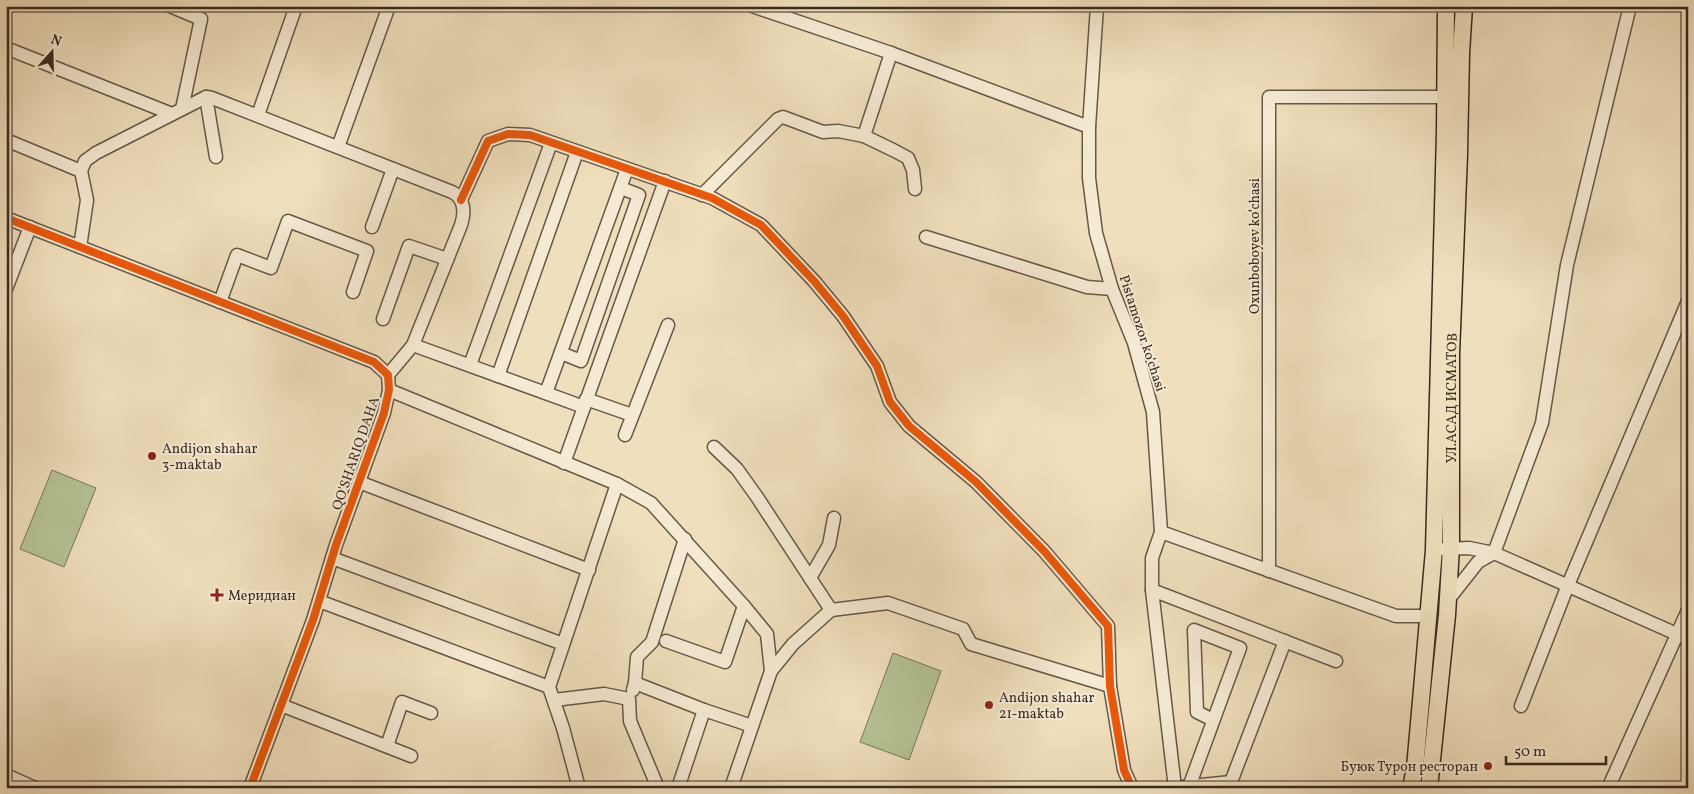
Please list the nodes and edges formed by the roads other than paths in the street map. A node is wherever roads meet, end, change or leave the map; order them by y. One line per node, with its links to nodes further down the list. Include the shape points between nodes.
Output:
1 (170, 6): 9 (street)
2 (296, 6): 15 (street)
3 (389, 6): 20 (street)
4 (752, 6): 11 (street)
5 (1097, 6): 16 (street, Pistamozor koʻchasi)
6 (1446, 6): 13 (main road, УЛ.АСАД ИСМАТОВ)
7 (1464, 6): 64 (main road, УЛ.АСАД ИСМАТОВ, via 1451,354)
8 (1630, 6): 66 (street, via 1567,264 1542,423)
9 (203, 12): 14 (street)
10 (6, 48): 14 (street)
11 (891, 54): 16 (street); 17 (street)
12 (206, 97): 14 (street); 15 (street); 22 (street)
13 (1445, 97): 65 (main road, УЛ.АСАД ИСМАТОВ); 69 (street, Oxunboboyev koʻchasi, via 1269,97)
14 (177, 112): 25 (street, via 96,153 85,161)
15 (258, 116): 20 (street)
16 (1089, 127): 39 (street, Pistamozor koʻchasi, via 1089,178 1096,233)
17 (864, 136): 28 (street, via 908,158); 29 (street, via 824,132 783,117)
18 (6, 140): 25 (street)
19 (551, 143): 21 (street); 30 (street, via 530,135 508,134 488,141); 49 (street)
20 (338, 147): 23 (street)
21 (577, 152): 24 (street); 51 (street)
22 (216, 157)
23 (393, 169): 30 (street, via 452,192); 33 (street)
24 (627, 169): 26 (street); 27 (street)
25 (81, 171): 35 (street, via 87,200)
26 (665, 181): 29 (street); 44 (street)
27 (620, 188): 38 (street); 41 (street, via 639,195)
28 (915, 189)
29 (702, 195): 86 (street, via 761,225 814,281 877,366 890,402 909,426 976,482 1044,552 1108,626)
30 (461, 200): 36 (street, via 464,214)
31 (6, 218): 32 (street)
32 (30, 227): 35 (street); 37 (street)
33 (372, 227)
34 (926, 237): 39 (street, via 1087,287)
35 (80, 247): 43 (street)
36 (447, 259): 45 (street, via 409,246); 47 (street)
37 (7, 285)
38 (584, 289): 41 (street); 48 (street)
39 (1112, 289): 62 (street, Pistamozor koʻchasi, via 1134,343 1153,412)
40 (353, 292): 43 (street, via 367,251 288,221 271,268 236,255)
41 (604, 296): 44 (street); 48 (street, via 581,361)
42 (1688, 301): 71 (street)
43 (220, 302): 50 (street, via 374,362)
44 (622, 302): 54 (street)
45 (383, 319)
46 (668, 325): 55 (street)
47 (413, 344): 49 (street); 50 (street)
48 (561, 353): 53 (street)
49 (470, 366): 51 (street)
50 (388, 375): 52 (street, QO'SHARIQ DAHA)
51 (498, 376): 53 (street)
52 (390, 390): 58 (street, QO'SHARIQ DAHA); 59 (street, QO'SHARIQ DAHA)
53 (546, 393): 54 (street)
54 (585, 403): 55 (street); 58 (street)
55 (632, 415): 56 (street)
56 (625, 435)
57 (714, 447): 70 (street, via 737,469 758,497)
58 (564, 463): 60 (street, QO'SHARIQ DAHA)
59 (359, 482): 67 (street, QO'SHARIQ DAHA); 68 (street)
60 (617, 484): 63 (street, QO'SHARIQ DAHA, via 652,503); 68 (street)
61 (834, 518): 70 (street, via 830,545)
62 (1160, 532): 69 (street); 72 (street, Pistamozor koʻchasi, via 1152,558)
63 (685, 539): 75 (street, QO'SHARIQ DAHA); 85 (street, via 652,642 637,657)
64 (1451, 547): 65 (street); 66 (street); 73 (main road, УЛ.АСАД ИСМАТОВ)
65 (1434, 550): 78 (main road, УЛ.АСАД ИСМАТОВ)
66 (1494, 553): 71 (street); 73 (street, via 1478,562)
67 (332, 558): 74 (street, QO'SHARIQ DAHA); 82 (street)
68 (589, 570): 82 (street)
69 (1269, 571): 78 (street, via 1396,616)
70 (810, 578): 76 (street)
71 (1568, 585): 79 (street); 91 (street)
72 (1152, 590): 81 (street); 100 (street, Pistamozor koʻchasi)
73 (1448, 600): 109 (main road, УЛ.АСАД ИСМАТОВ)
74 (319, 601): 87 (street); 90 (street, QO'SHARIQ DAHA)
75 (744, 606): 80 (street, via 725,662); 84 (street, QO'SHARIQ DAHA, via 767,634)
76 (831, 610): 84 (street, via 793,644); 86 (street, via 888,604 963,629 971,644)
77 (1688, 610): 79 (street)
78 (1429, 616): 108 (main road, УЛ.АСАД ИСМАТОВ)
79 (1683, 637): 99 (street)
80 (666, 641)
81 (1285, 641): 83 (street); 100 (street, via 1231,782)
82 (564, 644): 87 (street)
83 (1336, 661)
84 (771, 671): 95 (street, QO'SHARIQ DAHA)
85 (636, 683): 88 (street); 92 (street)
86 (1110, 686): 107 (street, via 1124,770)
87 (549, 687): 89 (street)
88 (629, 699): 89 (street, via 604,694); 104 (street, via 630,721)
89 (554, 700): 103 (street)
90 (281, 705): 96 (street); 102 (street, QO'SHARIQ DAHA)
91 (1521, 706)
92 (704, 710): 95 (street); 105 (street)
93 (431, 713): 96 (street, via 402,702)
94 (1213, 720): 94 (street, via 1240,648 1194,630 1197,712); 100 (street)
95 (752, 726): 106 (street, QO'SHARIQ DAHA)
96 (387, 746): 97 (street)
97 (411, 756)
98 (6, 775): 101 (street)
99 (1610, 784)
100 (1180, 787)
101 (35, 788)
102 (250, 788)
103 (578, 788)
104 (658, 788)
105 (678, 788)
106 (731, 788)
107 (1132, 788)
108 (1411, 788)
109 (1429, 788)

